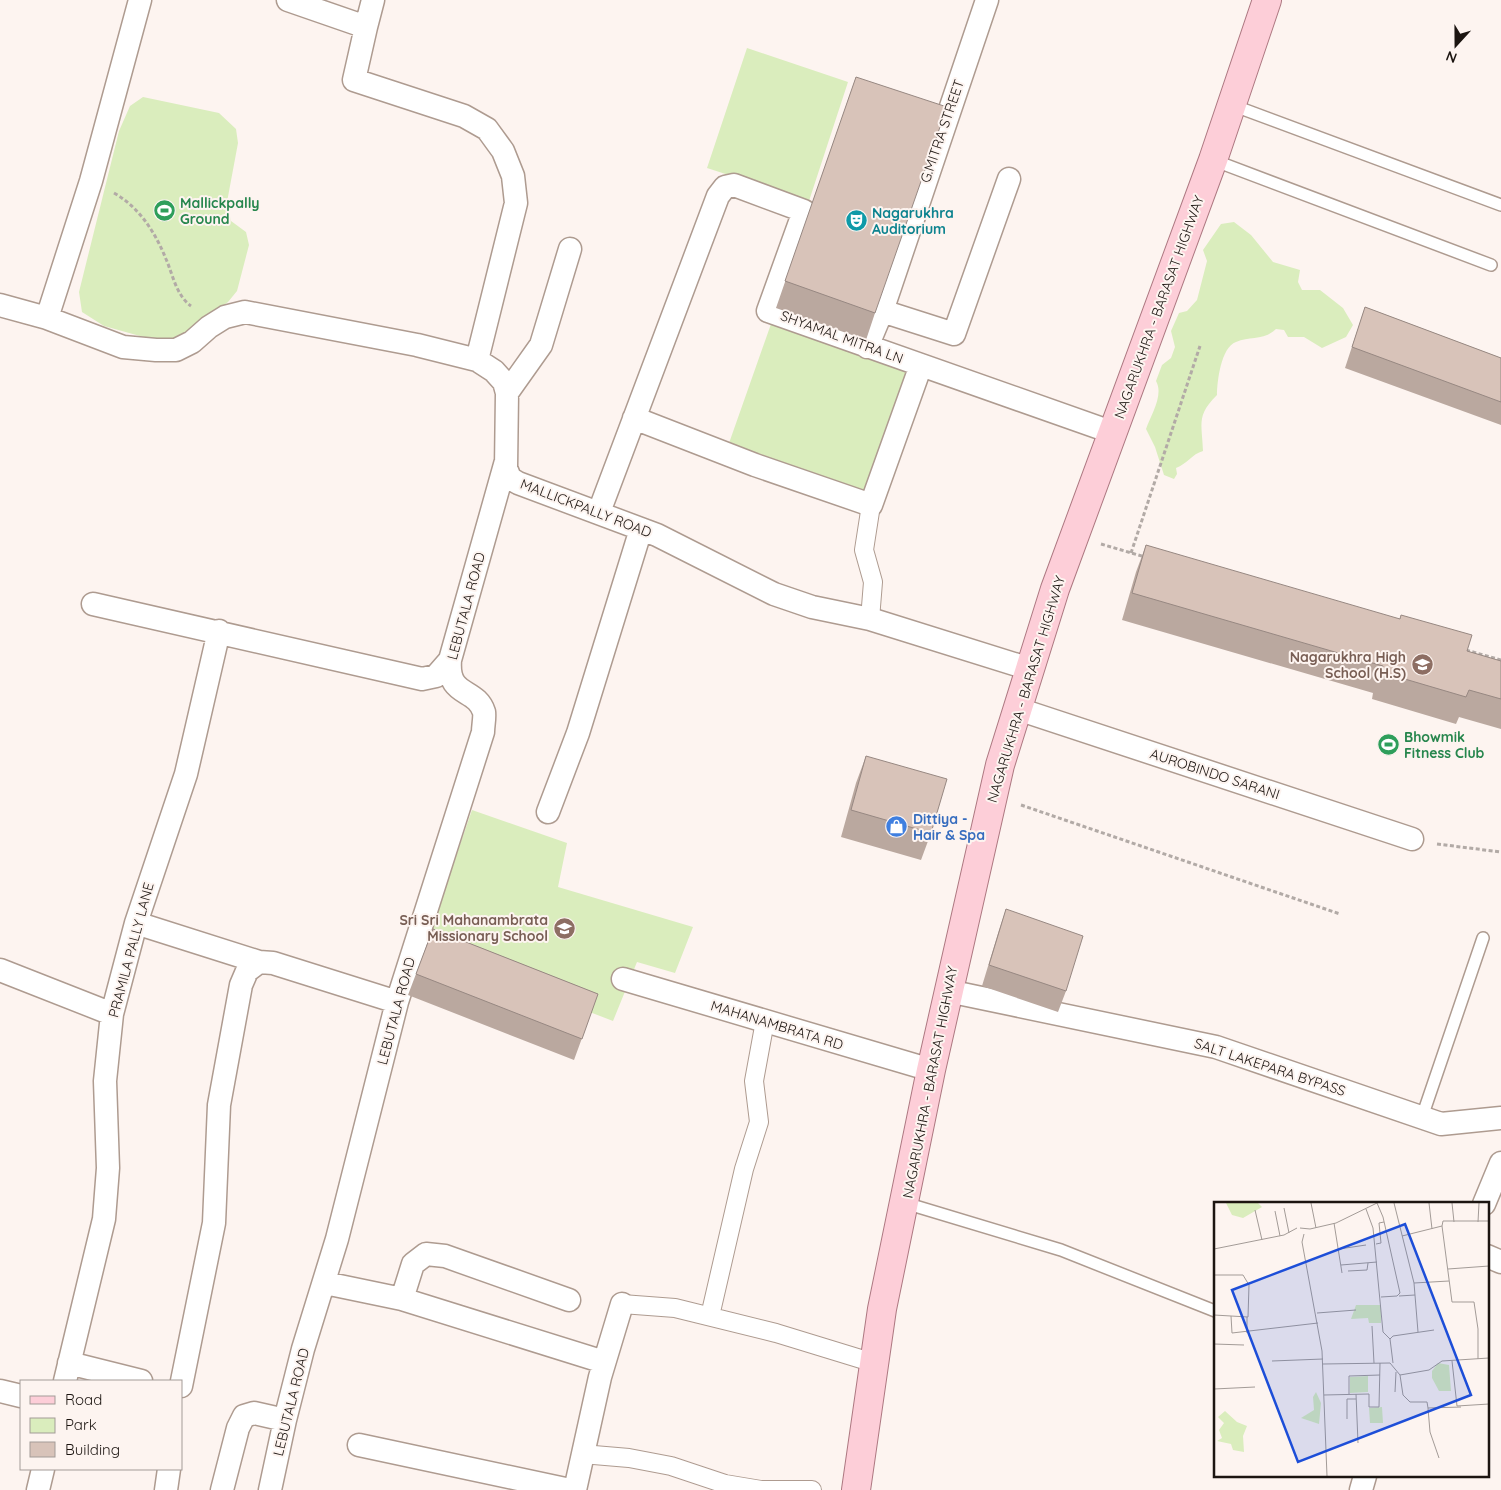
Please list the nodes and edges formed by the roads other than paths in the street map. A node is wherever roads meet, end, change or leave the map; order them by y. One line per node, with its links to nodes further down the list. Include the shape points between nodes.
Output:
1 (140, 0): 15 (street, via 91,181)
2 (288, 0): 6 (street)
3 (373, 0): 6 (street)
4 (987, 0): 14 (street, G.MITRA STREET)
5 (1267, 0): 7 (main road, NAGARUKHRA - BARASAT HIGHWAY)
6 (366, 27): 17 (street, via 354,80 464,116 487,129 503,151 513,176 516,203)
7 (1232, 106): 8 (main road, NAGARUKHRA - BARASAT HIGHWAY); 10 (lane)
8 (1212, 160): 12 (lane); 21 (main road, NAGARUKHRA - BARASAT HIGHWAY)
9 (1009, 179): 14 (street, via 954,334)
10 (1501, 204)
11 (570, 249): 19 (street, via 540,345)
12 (1491, 265)
13 (0, 305): 15 (street)
14 (882, 311): 16 (street, G.MITRA STREET)
15 (47, 318): 17 (street, via 123,347 176,350 225,317 244,312 417,345)
16 (867, 347): 18 (street, SHYAMAL MITRA LN); 20 (street, SHYAMAL MITRA LN, via 768,311 804,211 734,184 725,187 718,196)
17 (477, 360): 19 (street, via 499,376)
18 (920, 365): 21 (street, SHYAMAL MITRA LN); 23 (street)
19 (507, 393): 22 (street, MALLICKPALLY ROAD)
20 (634, 418): 23 (street); 24 (street, SHYAMAL MITRA LN)
21 (1114, 433): 30 (main road, NAGARUKHRA - BARASAT HIGHWAY)
22 (506, 461): 24 (street, MALLICKPALLY ROAD, via 510,478 518,483); 29 (street, LEBUTALA ROAD)
23 (871, 505): 27 (street, via 864,550 873,582)
24 (599, 512): 25 (street, MALLICKPALLY ROAD)
25 (641, 529): 27 (street, MALLICKPALLY ROAD, via 774,594 812,607); 32 (street, via 578,733)
26 (93, 604): 28 (street)
27 (870, 619): 30 (street, MALLICKPALLY ROAD)
28 (219, 631): 29 (street, via 422,679 436,676); 34 (street, PRAMILA PALLY LANE, via 186,774)
29 (450, 660): 40 (street, LEBUTALA ROAD, via 451,682 484,712 483,732)
30 (1030, 669): 31 (main road, NAGARUKHRA - BARASAT HIGHWAY)
31 (1018, 708): 33 (street, AUROBINDO SARANI); 39 (main road, NAGARUKHRA - BARASAT HIGHWAY, via 993,795)
32 (548, 812)
33 (1412, 839)
34 (136, 923): 36 (street); 41 (street, PRAMILA PALLY LANE)
35 (1483, 938): 44 (lane)
36 (259, 962): 40 (street, via 272,963); 61 (street, via 247,971 241,985 218,1105 214,1223)
37 (0, 970): 41 (street)
38 (623, 979): 42 (street, MAHANAMBRATA RD)
39 (948, 991): 43 (main road, NAGARUKHRA - BARASAT HIGHWAY); 44 (street, SALT LAKEPARA BYPASS, via 1216,1047)
40 (396, 1002): 51 (street, LEBUTALA ROAD)
41 (112, 1014): 59 (street, PRAMILA PALLY LANE, via 104,1081 108,1168 104,1219)
42 (766, 1021): 43 (street, MAHANAMBRATA RD); 56 (street, via 754,1081 759,1122 744,1169)
43 (931, 1070): 48 (main road, NAGARUKHRA - BARASAT HIGHWAY)
44 (1422, 1117): 45 (street, SALT LAKEPARA BYPASS, via 1442,1124)
45 (1501, 1118)
46 (1501, 1164): 47 (street)
47 (1485, 1202)
48 (906, 1203): 55 (lane, via 1061,1250); 58 (main road, NAGARUKHRA - BARASAT HIGHWAY, via 882,1309)
49 (1488, 1256): 50 (street)
50 (1501, 1262)
51 (326, 1283): 52 (street); 64 (street, LEBUTALA ROAD, via 303,1349)
52 (402, 1299): 53 (street, via 413,1264 426,1254 445,1256); 57 (street)
53 (569, 1300)
54 (622, 1304): 56 (street, via 675,1308); 57 (street)
55 (1214, 1312)
56 (710, 1316): 58 (street)
57 (604, 1362): 66 (street)
58 (874, 1363): 76 (main road, NAGARUKHRA - BARASAT HIGHWAY)
59 (67, 1372): 60 (street, PRAMILA PALLY LANE)
60 (133, 1380)
61 (182, 1381)
62 (0, 1391): 63 (street)
63 (20, 1396)
64 (285, 1420): 71 (street, via 254,1413 244,1416); 72 (street, LEBUTALA ROAD)
65 (359, 1445): 73 (street)
66 (582, 1454): 74 (street); 75 (street, via 671,1466 725,1484 761,1490)
67 (43, 1470): 69 (street)
68 (169, 1470): 70 (street)
69 (38, 1490)
70 (166, 1490)
71 (222, 1490)
72 (270, 1490)
73 (570, 1490)
74 (575, 1490)
75 (812, 1490)
76 (856, 1490)

